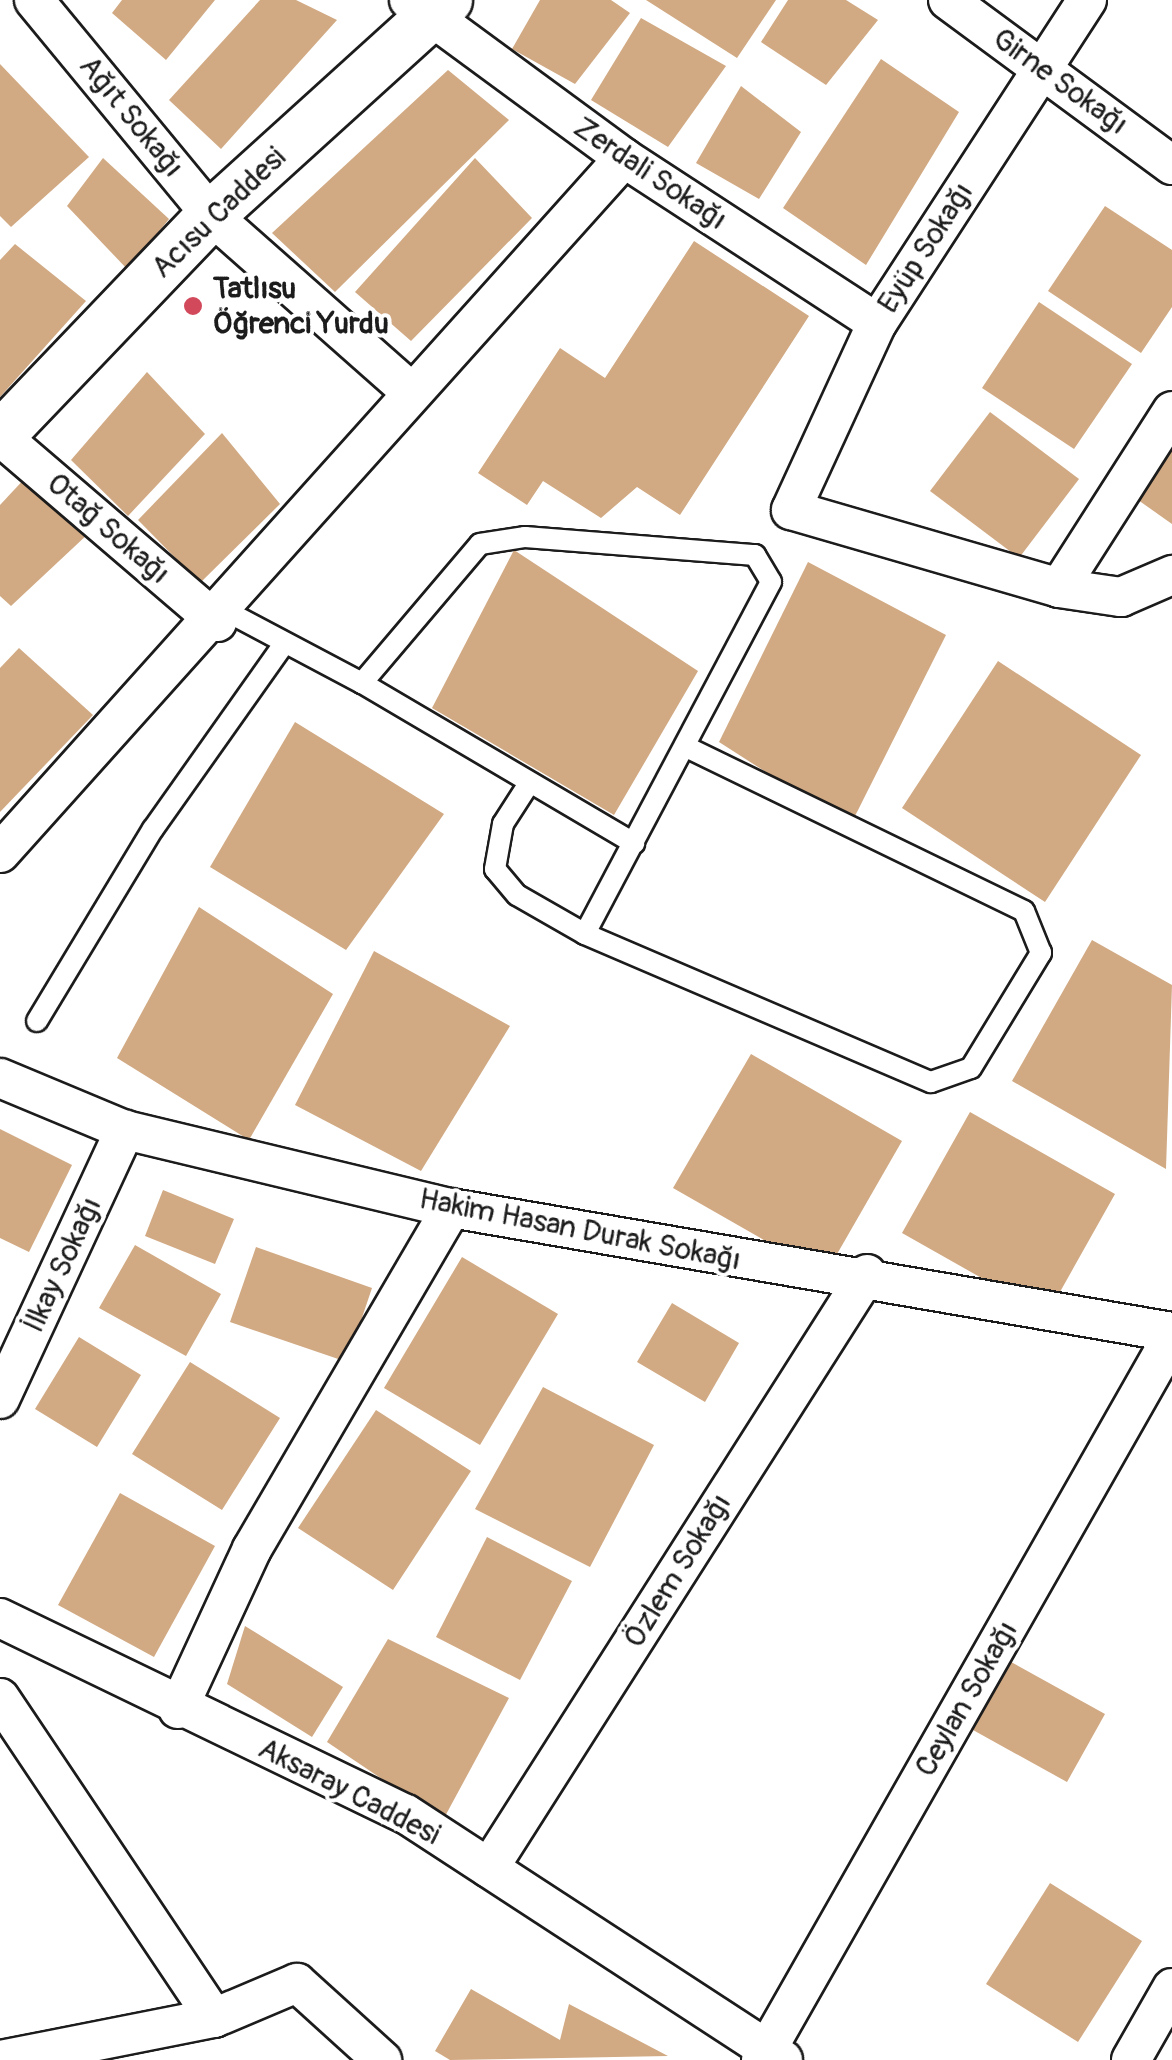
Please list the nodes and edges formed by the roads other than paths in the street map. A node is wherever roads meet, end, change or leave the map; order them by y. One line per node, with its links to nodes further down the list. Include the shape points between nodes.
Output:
1 (34, 0): 8 (street, Ağıt Sokağı)
2 (948, 0): 5 (street, Girne Sokağı)
3 (1087, 0): 5 (street, Eyüp Sokağı)
4 (428, 6): 6 (street, Zerdali Sokağı); 8 (street, Acısu Caddesi)
5 (1043, 69): 7 (street, Girne Sokağı); 9 (street, Eyüp Sokağı)
6 (624, 158): 9 (street, Zerdali Sokağı); 10 (street)
7 (1172, 166)
8 (212, 215): 10 (street, Ağıt Sokağı); 12 (street, Acısu Caddesi)
9 (877, 323): 14 (street, Eyüp Sokağı, via 792,510)
10 (410, 390): 15 (street)
11 (1172, 410): 14 (street)
12 (0, 436): 15 (street, Otağ Sokağı)
13 (1172, 575): 14 (street, via 1121,598)
14 (1058, 588)
15 (221, 616): 16 (lane); 21 (street)
16 (282, 647): 17 (lane); 23 (lane, via 153,829)
17 (362, 683): 18 (lane, via 480,544 525,537 755,555 771,582); 19 (lane)
18 (686, 747): 20 (lane); 22 (lane, via 1024,911 1041,953 971,1068 931,1082)
19 (528, 785): 20 (lane); 22 (lane, via 504,824 496,870 516,894)
20 (634, 843): 22 (lane)
21 (3, 844)
22 (585, 934)
23 (38, 1021)
24 (0, 1078): 25 (street, Hakim Hasan Durak Sokağı)
25 (125, 1130): 26 (street, Hakim Hasan Durak Sokağı); 29 (street, İlkay Sokağı)
26 (451, 1208): 27 (street, Hakim Hasan Durak Sokağı, via 824,1275); 32 (street, via 252,1549)
27 (867, 1274): 28 (street, Hakim Hasan Durak Sokağı, via 1047,1315); 33 (street, Özlem Sokağı)
28 (1172, 1334): 36 (street, Ceylan Sokağı)
29 (0, 1400)
30 (0, 1618): 32 (street, Aksaray Caddesi)
31 (0, 1698): 35 (street)
32 (178, 1709): 33 (street, Aksaray Caddesi, via 406,1814)
33 (489, 1868): 36 (street, Aksaray Caddesi)
34 (1172, 1988): 39 (street)
35 (214, 2018): 37 (street); 38 (street, via 297,1984)
36 (770, 2057)
37 (1, 2060)
38 (382, 2060)
39 (1131, 2060)

